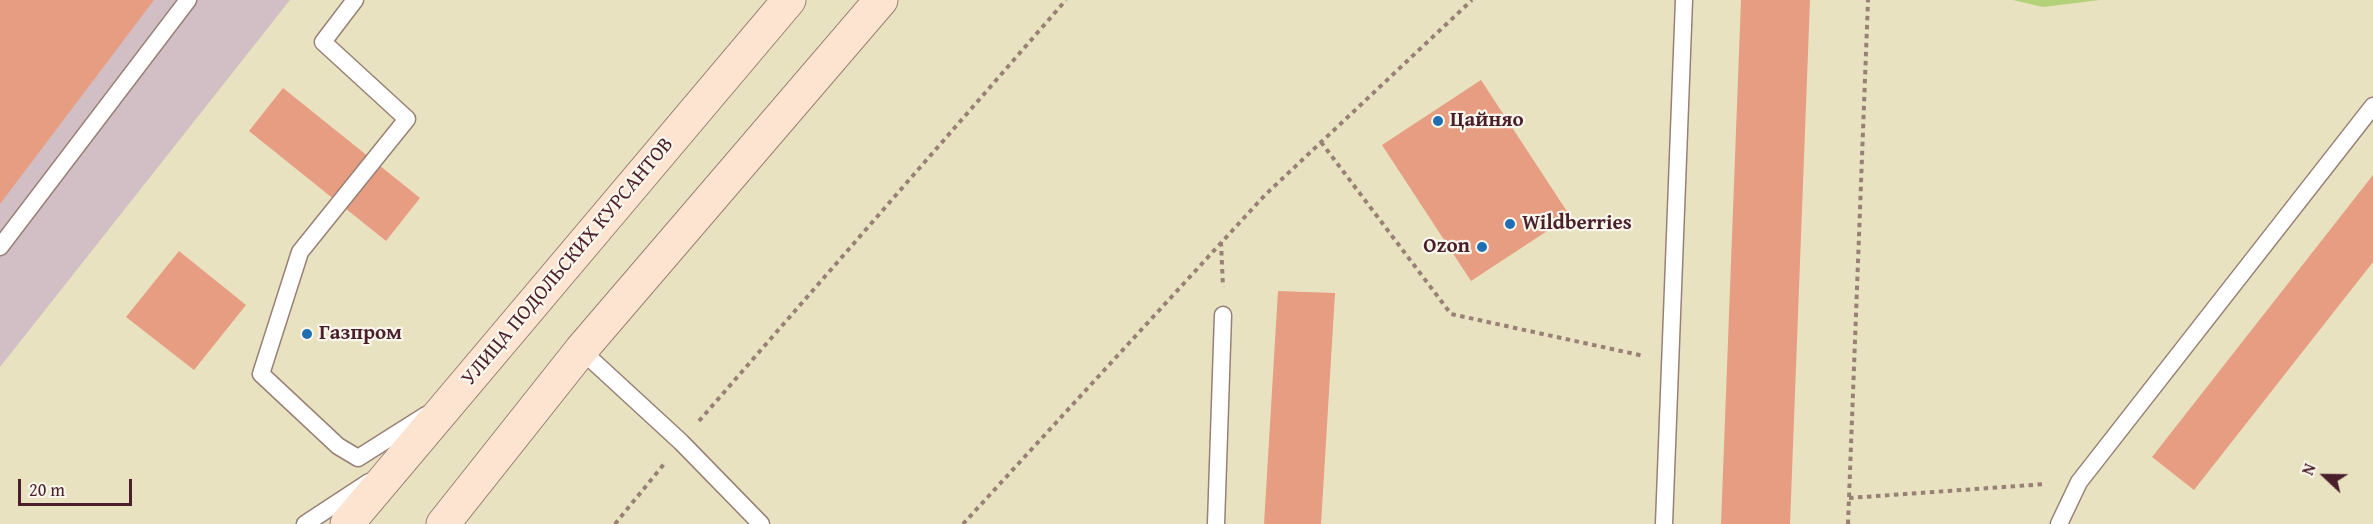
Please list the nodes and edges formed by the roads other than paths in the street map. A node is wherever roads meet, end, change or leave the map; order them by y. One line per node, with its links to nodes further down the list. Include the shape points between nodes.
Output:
1 (188, 0): 7 (lane)
2 (355, 0): 10 (lane, via 323,42 407,119 300,252 261,374 338,446 358,458)
3 (789, 0): 10 (main road, УЛИЦА ПОДОЛЬСКИХ КУРСАНТОВ)
4 (882, 0): 9 (main road)
5 (1684, 0): 17 (lane)
6 (2373, 106): 18 (lane, via 2079,482)
7 (0, 247)
8 (1223, 315): 16 (lane)
9 (581, 350): 14 (main road); 15 (lane, via 681,442)
10 (450, 401): 11 (main road, УЛИЦА ПОДОЛЬСКИХ КУРСАНТОВ)
11 (395, 465): 12 (lane); 13 (main road, УЛИЦА ПОДОЛЬСКИХ КУРСАНТОВ)
12 (306, 524)
13 (348, 524)
14 (443, 524)
15 (761, 524)
16 (1216, 524)
17 (1664, 524)
18 (2059, 524)

